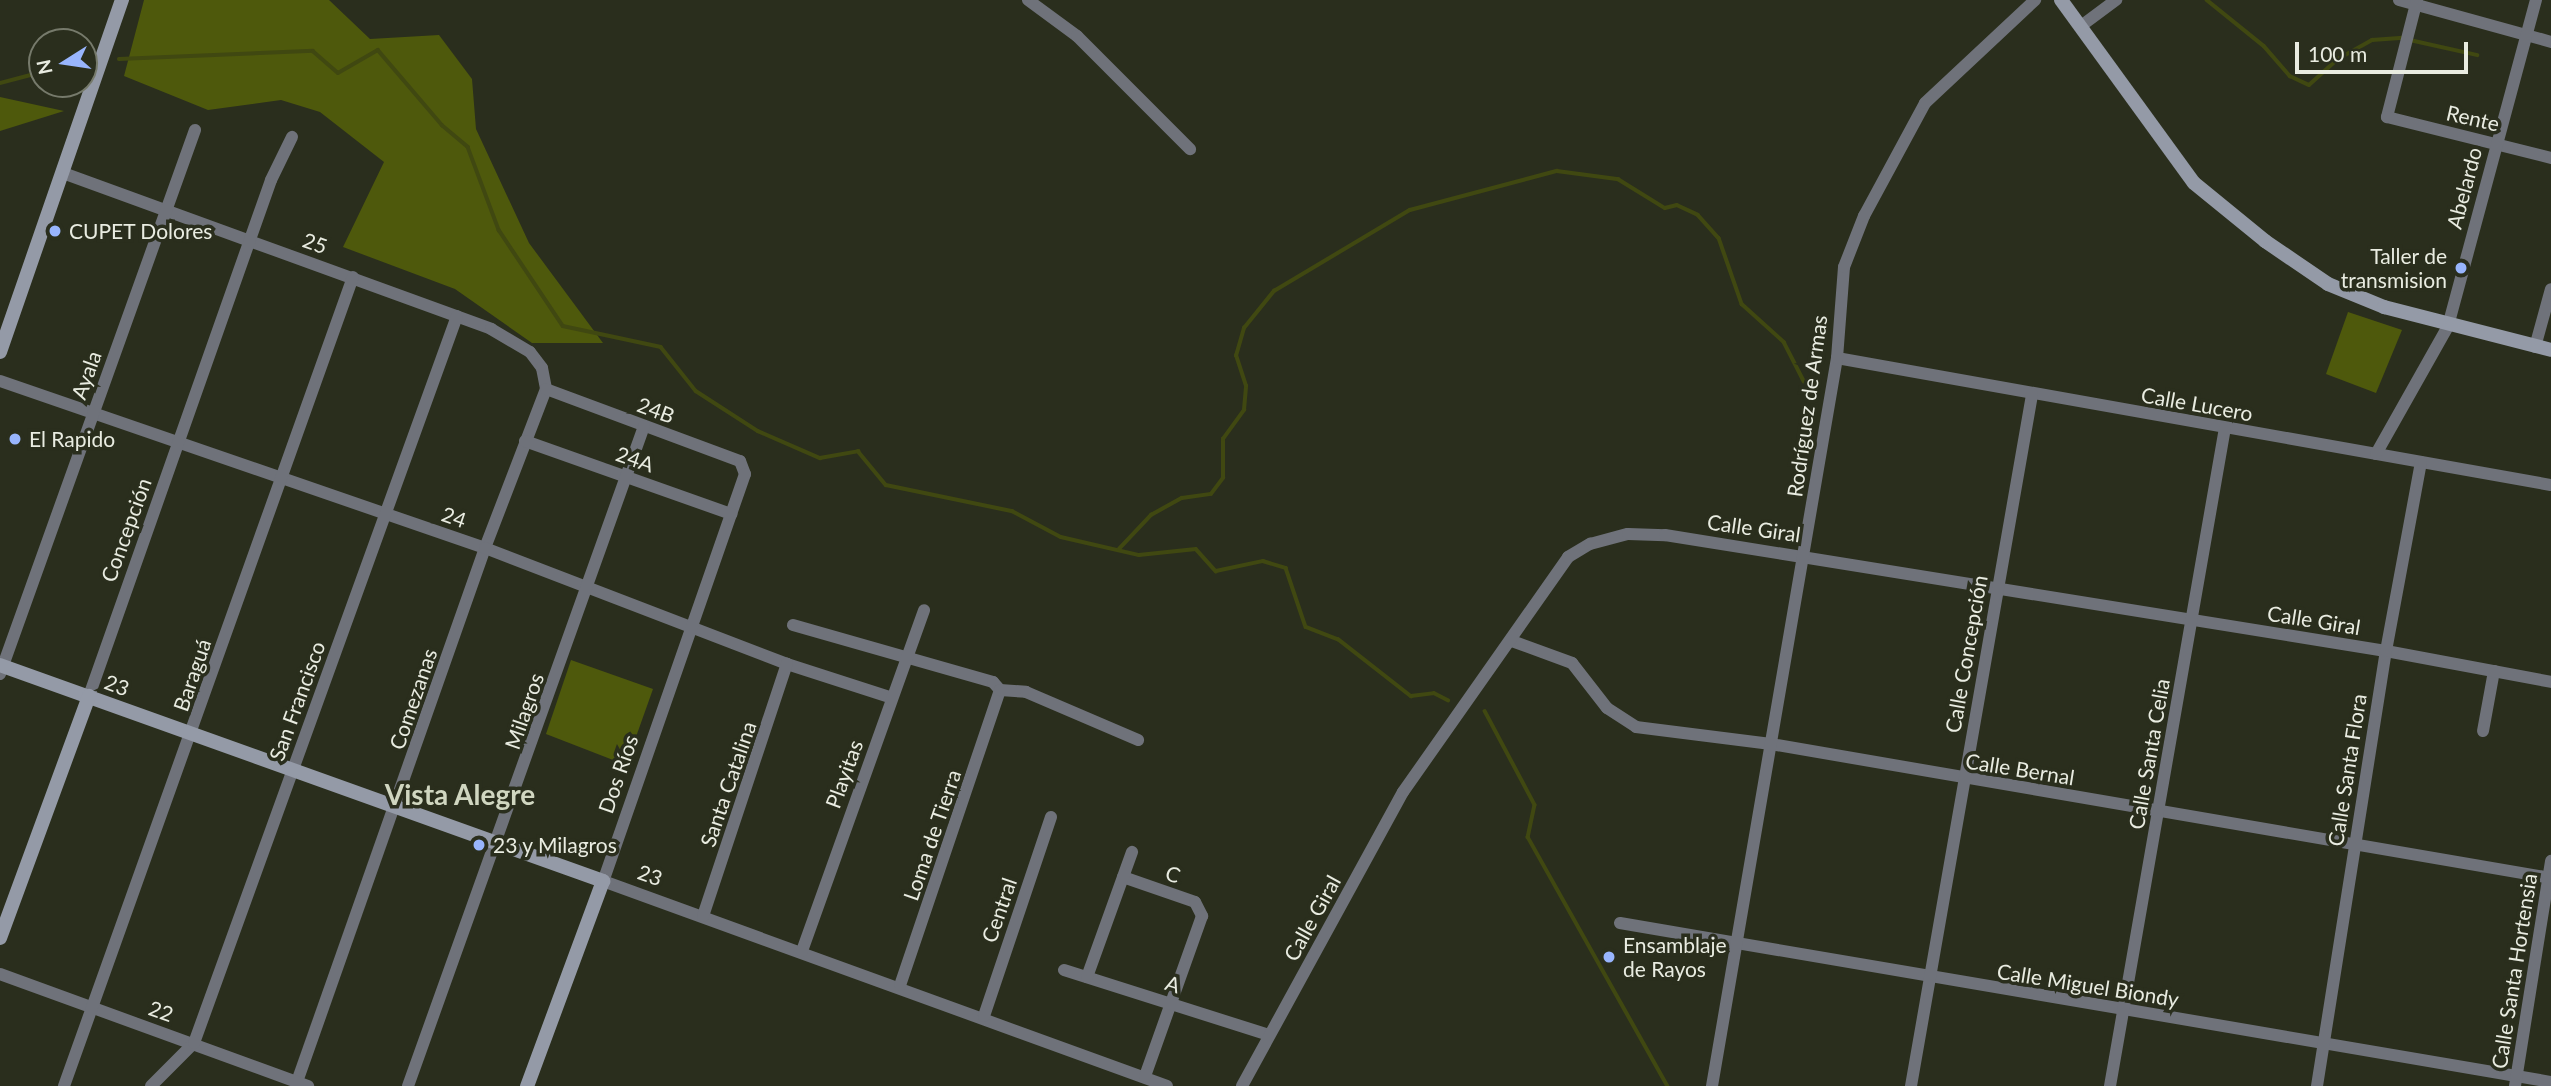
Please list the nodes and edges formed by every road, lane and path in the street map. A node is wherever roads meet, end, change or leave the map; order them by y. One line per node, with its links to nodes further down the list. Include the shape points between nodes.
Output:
1 (122, 0): 17 (street)
2 (1028, 0): 15 (street, via 1077,37)
3 (2035, 0): 27 (street, Rodríguez de Armas, via 1924,103 1864,216 1844,267)
4 (2061, 0): 9 (street)
5 (2116, 0): 9 (street)
6 (2399, 0): 8 (street)
7 (2536, 0): 10 (street, Abelardo)
8 (2416, 3): 10 (street); 14 (street, Rente, via 2387,117)
9 (2081, 26): 23 (street, via 2193,183 2328,284)
10 (2527, 35): 11 (street); 14 (street, Abelardo)
11 (2551, 42)
12 (195, 130): 18 (street, Ayala)
13 (292, 137): 19 (street, Concepción, via 271,180)
14 (2496, 143): 16 (street, Rente); 23 (street, Abelardo)
15 (1190, 149)
16 (2551, 158)
17 (63, 173): 18 (street, 25); 26 (street)
18 (167, 212): 19 (street, 25); 31 (street, Ayala)
19 (251, 241): 20 (street, 25); 35 (street, Concepción)
20 (353, 277): 22 (street, 25); 40 (street, Baraguá)
21 (2551, 289): 24 (street)
22 (457, 316): 29 (street, 25, via 530,352 542,368); 42 (street, San Francisco)
23 (2448, 326): 24 (street); 36 (street, Abelardo)
24 (2535, 347): 25 (street)
25 (2551, 351)
26 (0, 352)
27 (1837, 358): 30 (street, Calle Lucero); 45 (street, Rodríguez de Armas)
28 (0, 381): 31 (street, 24)
29 (546, 389): 32 (street, 24B); 34 (street, Comezanas)
30 (2032, 395): 33 (street, Calle Lucero); 47 (street, Calle Concepción)
31 (93, 412): 35 (street, 24); 56 (street, Ayala)
32 (644, 426): 38 (street, 24B, via 740,461); 39 (street, Milagros)
33 (2225, 428): 36 (street, Calle Lucero); 49 (street, Calle Santa Celia)
34 (525, 441): 39 (street, 24A); 44 (street, Comezanas)
35 (180, 443): 40 (street, 24); 60 (street, Concepción)
36 (2376, 454): 37 (street, Calle Lucero)
37 (2421, 462): 41 (street, Calle Lucero); 53 (street, Calle Santa Flora)
38 (745, 474): 43 (street, Dos Ríos)
39 (627, 477): 43 (street, 24A); 46 (street, Milagros)
40 (281, 479): 42 (street, 24); 63 (street, Baraguá)
41 (2551, 485)
42 (385, 513): 44 (street, 24); 66 (street, San Francisco)
43 (731, 514): 51 (street, Dos Ríos)
44 (485, 548): 46 (street, 24); 68 (street, Comezanas)
45 (1803, 555): 47 (street, Calle Giral); 52 (street, Calle Giral, via 1665,535 1628,534 1590,544 1568,557); 65 (street, Rodríguez de Armas)
46 (587, 586): 51 (street, 24); 71 (street, Milagros)
47 (1996, 589): 49 (street, Calle Giral); 67 (street, Calle Concepción)
48 (924, 610): 54 (street, Playitas)
49 (2191, 621): 53 (street, Calle Giral); 69 (street, Calle Santa Celia)
50 (793, 625): 54 (street)
51 (694, 627): 55 (street, 24); 77 (street, Dos Ríos)
52 (1512, 641): 65 (street, Calle Bernal, via 1572,663 1607,708 1636,727); 92 (street, Calle Giral, via 1403,792)
53 (2386, 651): 57 (street, Calle Giral); 72 (street, Calle Santa Flora)
54 (909, 659): 59 (street, via 993,682); 61 (street, Playitas)
55 (787, 664): 61 (street, 24); 78 (street, Santa Catalina)
56 (1, 669): 60 (street, 23)
57 (2494, 671): 58 (street, Calle Giral); 62 (street)
58 (2551, 682)
59 (1001, 694): 64 (street, via 1026,692); 87 (street, Loma de Tierra)
60 (89, 696): 63 (street, 23); 80 (street, Concepción)
61 (892, 698): 82 (street, Playitas)
62 (2483, 732)
63 (191, 735): 66 (street, 23); 89 (street, Baraguá)
64 (1139, 740)
65 (1771, 744): 67 (street, Calle Bernal); 81 (street, Rodríguez de Armas)
66 (292, 770): 68 (street, 23); 94 (street, San Francisco)
67 (1965, 779): 69 (street, Calle Bernal); 86 (street, Calle Concepción)
68 (395, 808): 71 (street, 23); 98 (street, Comezanas)
69 (2159, 810): 72 (street, Calle Bernal); 90 (street, Calle Santa Celia)
70 (1051, 817): 91 (street, Central)
71 (498, 844): 77 (street, 23); 101 (street, Milagros)
72 (2354, 847): 76 (street, Calle Bernal); 93 (street, Calle Santa Flora)
73 (1132, 852): 75 (street)
74 (2551, 861): 76 (street, Calle Santa Hortensia)
75 (1123, 877): 85 (street); 88 (street, C, via 1195,902 1202,916)
76 (2550, 878): 96 (street, Calle Santa Hortensia)
77 (603, 881): 78 (street, 23); 102 (street, Dos Ríos)
78 (703, 916): 82 (street, 23)
79 (1620, 923): 81 (street, Calle Miguel Biondy)
80 (0, 938)
81 (1736, 942): 86 (street, Calle Miguel Biondy); 105 (street, Rodríguez de Armas)
82 (802, 951): 87 (street, 23)
83 (1065, 970): 85 (street, A)
84 (0, 975): 89 (street, 22)
85 (1087, 977): 88 (street, A)
86 (1929, 979): 90 (street, Calle Miguel Biondy); 106 (street, Calle Concepción)
87 (900, 985): 91 (street, 23)
88 (1173, 1004): 92 (street, A); 95 (street)
89 (91, 1007): 94 (street, 22); 99 (street, Baraguá)
90 (2123, 1011): 93 (street, Calle Miguel Biondy); 107 (street, Calle Santa Celia)
91 (984, 1017): 95 (street, 23, via 1043,1043)
92 (1269, 1035): 104 (street, Calle Giral)
93 (2325, 1042): 96 (street, Calle Miguel Biondy); 108 (street, Calle Santa Flora)
94 (194, 1043): 98 (street, 22); 100 (street, San Francisco)
95 (1145, 1076): 103 (street, 23)
96 (2516, 1081): 97 (street, Calle Miguel Biondy)
97 (2551, 1082)
98 (302, 1084)
99 (64, 1086)
100 (151, 1086)
101 (408, 1086)
102 (527, 1086)
103 (1167, 1086)
104 (1242, 1086)
105 (1712, 1086)
106 (1911, 1086)
107 (2110, 1086)
108 (2317, 1086)

